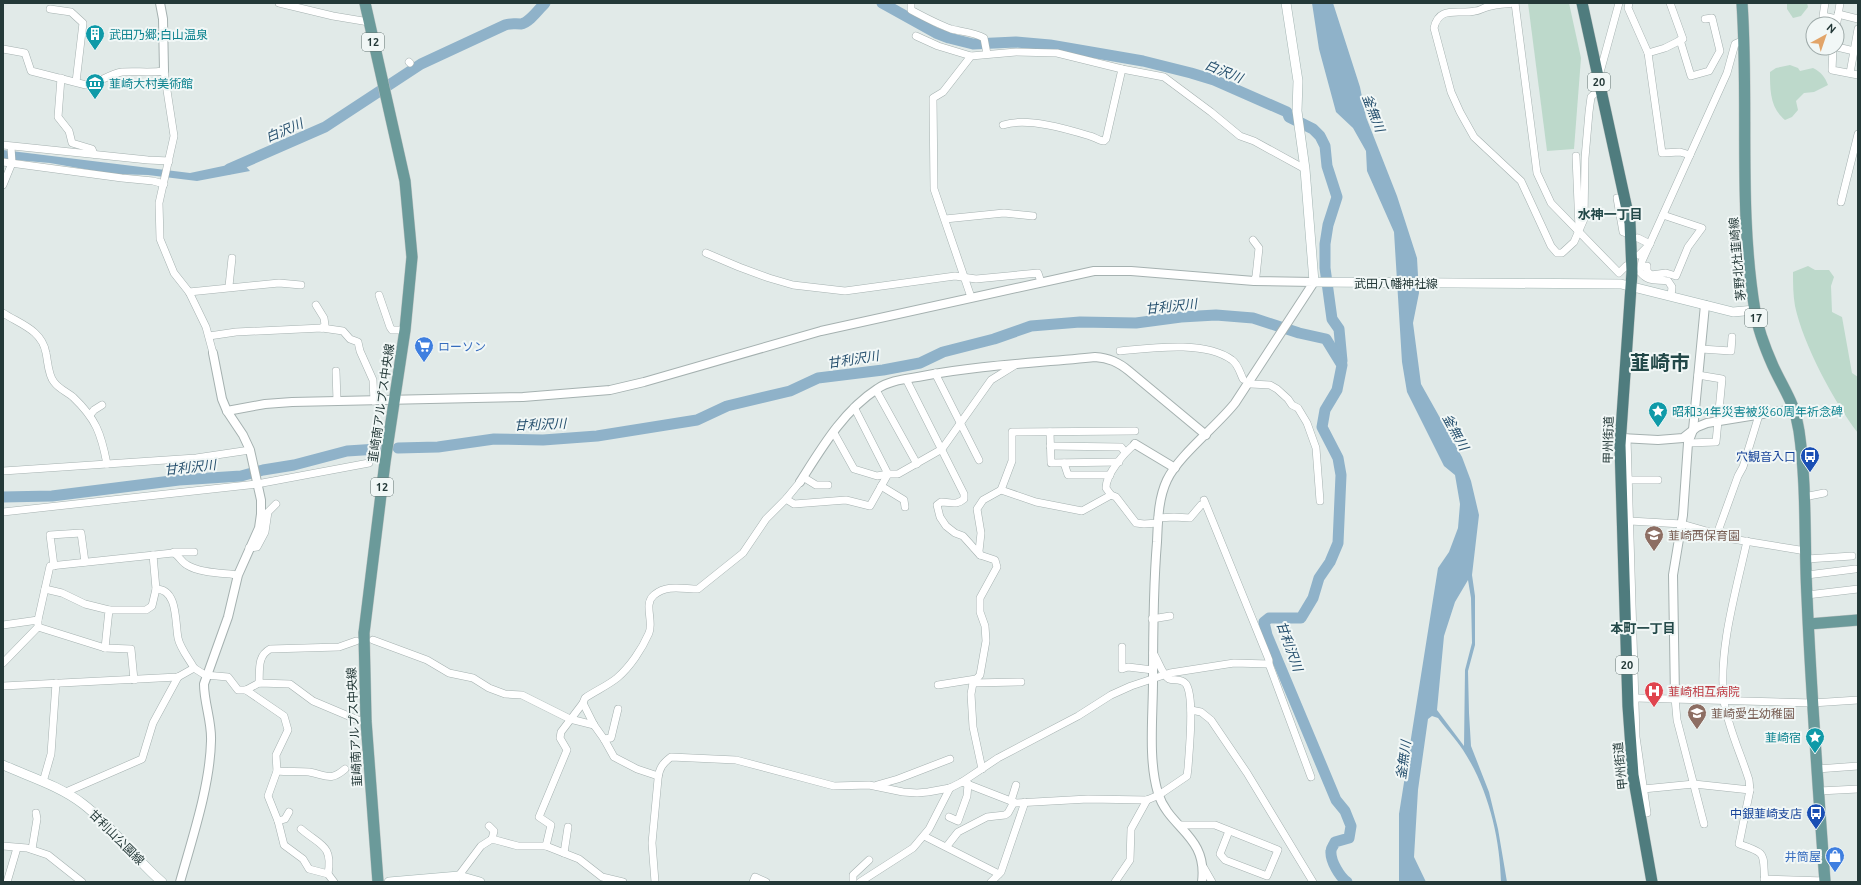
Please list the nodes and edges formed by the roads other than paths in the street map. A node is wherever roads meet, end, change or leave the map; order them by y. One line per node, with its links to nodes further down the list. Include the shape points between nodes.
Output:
1 (160, 3): 35 (street, via 163,18)
2 (279, 3): 20 (street)
3 (365, 3): 20 (main road, 韮崎南アルプス中央線 / 12)
4 (911, 3): 31 (street, via 911,10 930,20 951,29 976,33 984,38)
5 (1286, 3): 52 (main road, via 1298,80 1297,111)
6 (1515, 3): 60 (street, via 1536,173 1551,203); 60 (street, via 1440,15 1434,28 1441,60 1451,92 1474,136 1521,181 1551,246 1557,253 1562,254 1574,242)
7 (1582, 3): 39 (highway, 甲州街道 / 20)
8 (1619, 3): 39 (street)
9 (1628, 3): 30 (street)
10 (1670, 3): 23 (street, via 1683,39)
11 (1742, 3): 24 (main road, 茅野北杜韮崎線 / 17)
12 (1825, 3): 15 (street)
13 (1840, 3): 16 (street)
14 (50, 9): 40 (street, via 71,12 83,23)
15 (1823, 16)
16 (1838, 16)
17 (1705, 19): 28 (street, via 1712,18)
18 (1845, 19): 19 (street)
19 (1858, 19)
20 (369, 22): 87 (main road, 韮崎南アルプス中央線 / 12, via 405,181 410,217 412,257)
21 (1858, 29): 29 (street)
22 (916, 36): 32 (street)
23 (1680, 40): 28 (street, via 1690,76 1709,71); 30 (street)
24 (1744, 40): 27 (street, via 1735,44); 84 (main road, 茅野北杜韮崎線 / 17, via 1745,227)
25 (3, 49): 38 (street, via 25,53 31,71)
26 (1845, 49): 29 (street)
27 (1733, 50): 28 (street); 47 (street, via 1727,72)
28 (1720, 51)
29 (1854, 51): 36 (street)
30 (1648, 53): 47 (street, via 1662,153 1680,152)
31 (987, 54): 32 (street); 34 (street, via 1057,53)
32 (971, 56): 59 (street, via 943,92 933,98 934,189)
33 (1833, 56): 36 (street, via 1832,70)
34 (1122, 69): 42 (street, via 1104,141 1034,123); 52 (street, via 1164,77 1240,136)
35 (164, 71): 40 (street, via 123,72 108,75 90,84); 49 (street, via 174,136)
36 (1850, 73): 37 (street)
37 (1858, 75)
38 (61, 78): 40 (street); 46 (street, via 58,117 69,131 72,143 92,149)
39 (1598, 80): 75 (highway, 甲州街道 / 20, via 1630,222 1632,272)
40 (76, 82)
41 (1594, 94): 60 (street, via 1590,97 1584,219)
42 (1003, 124)
43 (1858, 134): 56 (street)
44 (3, 145): 45 (street)
45 (11, 147): 46 (street); 51 (street)
46 (94, 154): 49 (street)
47 (1690, 155): 57 (street)
48 (1576, 156): 60 (street)
49 (169, 161): 53 (street)
50 (3, 162): 51 (street)
51 (12, 163): 53 (street); 54 (street)
52 (1305, 169): 74 (main road)
53 (164, 182): 78 (street, via 159,203 160,239 174,273)
54 (3, 185)
55 (1617, 198): 61 (street, via 1623,232)
56 (1841, 202)
57 (1663, 215): 64 (street); 71 (street, via 1702,228 1688,247 1676,276 1666,273)
58 (1033, 216): 59 (street, via 1004,214)
59 (945, 219): 70 (street)
60 (1579, 232): 68 (street, via 1619,273)
61 (1626, 233)
62 (1638, 238): 64 (street)
63 (1253, 240): 73 (street, via 1259,248)
64 (1650, 244): 66 (street); 71 (street, via 1640,272 1652,281)
65 (706, 252): 70 (street, via 739,268 775,280 845,291)
66 (1639, 255)
67 (232, 258): 76 (street)
68 (1626, 266)
69 (1647, 266): 71 (street, via 1647,271)
70 (964, 276): 72 (street, via 976,279 1038,272); 81 (street)
71 (1656, 278): 80 (street, via 1668,282 1672,287)
72 (1041, 282): 73 (street, via 1110,270); 81 (street)
73 (1254, 282): 74 (street)
74 (1318, 282): 75 (main road, 武田八幡神社線); 118 (street, via 1235,403)
75 (1625, 285): 80 (main road, 武田八幡神社線); 119 (highway, 甲州街道 / 20)
76 (229, 286): 77 (street, via 279,283); 78 (street)
77 (301, 286)
78 (189, 292): 88 (street)
79 (379, 295): 87 (street, via 392,330)
80 (1671, 296): 83 (main road, 武田八幡神社線)
81 (971, 297): 103 (street, via 821,331 610,390)
82 (316, 305): 86 (street, via 324,318 325,325)
83 (1705, 305): 84 (main road, 武田八幡神社線, via 1733,312); 90 (street)
84 (1755, 310): 108 (main road, 茅野北杜韮崎線 / 17, via 1761,337 1788,392)
85 (3, 313): 110 (street, via 26,325 38,337 46,348 53,382 72,396)
86 (322, 328): 88 (street, via 236,332); 105 (street, via 343,331 350,339 358,342 373,380)
87 (405, 330): 103 (main road, 韮崎南アルプス中央線 / 12)
88 (209, 336): 92 (street)
89 (1732, 337): 90 (street, via 1732,351)
90 (1701, 349): 97 (street)
91 (1120, 351): 99 (street, via 1189,347 1213,351 1233,360)
92 (213, 353): 109 (street, via 218,384)
93 (1017, 364): 94 (street); 100 (street); 118 (street, via 1095,357 1116,361)
94 (993, 366): 96 (street); 100 (street)
95 (336, 371): 104 (street)
96 (935, 374): 98 (street); 113 (street)
97 (1698, 375): 112 (street, via 1722,379); 115 (street)
98 (906, 379): 102 (street, via 884,384); 124 (street)
99 (1243, 379)
100 (991, 380): 113 (street)
101 (1251, 384): 147 (street, via 1277,388 1298,408 1307,423 1316,448)
102 (876, 390): 107 (street); 131 (street)
103 (395, 400): 105 (street); 209 (main road, 韮崎南アルプス中央線 / 12, via 364,633)
104 (337, 401): 105 (street); 109 (street, via 264,404)
105 (374, 401)
106 (102, 405): 110 (street)
107 (854, 407): 117 (street); 134 (street)
108 (1793, 409): 111 (street); 145 (main road, 茅野北杜韮崎線 / 17, via 1799,431)
109 (227, 411): 123 (street)
110 (90, 415): 130 (street, via 102,436)
111 (1759, 415): 112 (street); 154 (street, via 1743,467)
112 (1718, 421): 115 (street); 120 (street, via 1716,442)
113 (960, 424): 124 (street); 126 (street)
114 (1135, 430): 116 (street)
115 (1693, 430): 119 (street, via 1683,438); 120 (street)
116 (1050, 432): 122 (street); 142 (street, via 1012,432 1012,461)
117 (834, 433): 134 (street, via 854,469 877,476); 136 (street)
118 (1206, 435): 132 (street)
119 (1624, 438): 137 (street); 280 (highway, 甲州街道 / 20, via 1628,706 1633,775)
120 (1688, 443): 153 (street)
121 (1135, 444): 125 (street); 132 (street)
122 (1050, 446): 125 (street, via 1121,448); 129 (street, via 1051,463)
123 (250, 450): 130 (street, via 196,458); 139 (street)
124 (942, 450): 131 (street); 159 (street, via 964,494 964,499 955,504 941,502 937,505 938,511 946,526 963,536)
125 (1125, 452): 127 (street)
126 (979, 460)
127 (1119, 462): 129 (street); 135 (street)
128 (369, 463): 139 (street)
129 (1064, 463): 135 (street, via 1068,475)
130 (108, 464): 133 (street)
131 (917, 464): 134 (street, via 898,474)
132 (1175, 468): 151 (street, via 1167,479 1163,491)
133 (3, 471)
134 (888, 474): 141 (street)
135 (1110, 475): 144 (street, via 1106,488)
136 (801, 480): 140 (street, via 816,485); 146 (street)
137 (1628, 480): 138 (street); 152 (street)
138 (1658, 480)
139 (257, 484): 150 (street); 156 (street, via 261,514 259,528)
140 (828, 485)
141 (881, 486): 146 (street, via 870,506 846,500 794,504); 149 (street, via 904,500)
142 (1001, 490): 144 (street, via 1036,502 1082,511); 159 (street, via 983,500 977,509 981,533)
143 (1824, 493): 145 (street)
144 (1111, 495): 151 (street, via 1116,497 1136,523)
145 (1804, 497): 161 (main road, 茅野北杜韮崎線 / 17)
146 (786, 499): 204 (street, via 766,519 743,553 698,589 674,587 652,596 648,605 651,619 649,632 628,668 586,698)
147 (1320, 500)
148 (276, 504): 156 (street, via 268,512 265,532 257,548)
149 (905, 507)
150 (3, 512)
151 (1158, 521): 174 (street); 185 (street, via 1174,517 1190,518 1205,502)
152 (1630, 521): 153 (street); 200 (street)
153 (1682, 524): 154 (street); 201 (street, via 1673,576)
154 (1717, 534): 155 (street, via 1720,537)
155 (1747, 541): 161 (street); 203 (street, via 1726,635)
156 (250, 548): 166 (street)
157 (173, 552): 158 (street); 160 (street); 166 (street, via 178,554 186,565 196,569)
158 (194, 552)
159 (980, 554): 193 (street, via 995,560 997,567 979,603 986,640 982,666)
160 (154, 555): 163 (street); 169 (street)
161 (1806, 555): 162 (street); 167 (main road, 茅野北杜韮崎線 / 17)
162 (1852, 556)
163 (85, 562): 164 (street); 164 (street, via 81,533 50,535)
164 (54, 566): 168 (street, via 50,566)
165 (1855, 569): 167 (street)
166 (238, 575): 188 (street, via 228,617)
167 (1807, 575): 171 (main road, 茅野北杜韮崎線 / 17)
168 (45, 589): 172 (street); 176 (street)
169 (156, 589): 172 (street, via 152,606 146,610); 186 (street, via 168,593 178,639)
170 (1858, 589): 171 (street)
171 (1807, 595): 177 (main road, 茅野北杜韮崎線 / 17)
172 (109, 610): 182 (street)
173 (1170, 616): 174 (street)
174 (1152, 619): 183 (street)
175 (1858, 620): 177 (main road)
176 (38, 624): 178 (street); 182 (street); 184 (street)
177 (1808, 624): 205 (main road, 茅野北杜韮崎線)
178 (3, 625)
179 (373, 640): 208 (street, via 427,660 449,673 473,678 505,694 522,695)
180 (356, 641): 196 (street, via 339,648 270,649 263,652 260,658)
181 (1122, 646): 187 (street, via 1122,669 1128,667)
182 (105, 648): 191 (street, via 131,649)
183 (1153, 652): 187 (street); 189 (street)
184 (3, 663)
185 (1269, 664): 189 (street, via 1234,663); 220 (street)
186 (194, 668): 188 (street); 190 (street)
187 (1153, 670): 192 (street)
188 (206, 675): 199 (street, via 228,677 238,690); 264 (street, via 204,694 211,726 211,750 196,823)
189 (1164, 675): 192 (street); 207 (street, via 1186,684)
190 (178, 677): 191 (street); 231 (street, via 153,723 142,759)
191 (134, 680): 195 (street)
192 (1153, 680): 215 (street, via 1111,695 1078,716); 232 (street, via 1154,762)
193 (975, 681): 194 (street); 197 (street); 215 (street, via 971,694 973,728)
194 (1022, 682)
195 (56, 683): 198 (street); 221 (street, via 51,754)
196 (260, 683): 199 (street); 209 (street, via 290,684 313,701)
197 (938, 685)
198 (3, 686)
199 (246, 690): 218 (street, via 284,716 288,730 276,755)
200 (1636, 698): 201 (street); 227 (street, via 1636,737)
201 (1675, 698): 203 (street); 223 (street, via 1677,720)
202 (1858, 700): 205 (street)
203 (1724, 701): 205 (street); 229 (street)
204 (583, 703): 208 (street); 210 (street)
205 (1812, 703): 217 (main road, 茅野北杜韮崎線)
206 (618, 709): 211 (street, via 610,738)
207 (1191, 710): 232 (street, via 1187,776); 279 (street, via 1201,712 1211,720)
208 (570, 719): 210 (street); 250 (street, via 560,738 567,750 539,817 551,824)
209 (366, 721): 266 (main road, 韮崎南アルプス中央線 / 12)
210 (594, 725): 211 (street)
211 (604, 739): 219 (street, via 614,757)
212 (950, 759): 225 (street)
213 (3, 765): 221 (main road, 甘利山公園線)
214 (1858, 766): 217 (street)
215 (982, 768): 222 (street)
216 (345, 769): 218 (street, via 338,775 322,777 310,772)
217 (1817, 769): 230 (main road, 茅野北杜韮崎線)
218 (277, 771): 240 (street, via 268,796)
219 (658, 776): 225 (street, via 665,761 678,756 736,760 834,786); 270 (street, via 652,843)
220 (1311, 777)
221 (43, 782): 231 (main road, 甘利山公園線)
222 (965, 783): 226 (street); 234 (street); 239 (street, via 967,796 958,821)
223 (1694, 784): 227 (street); 229 (street); 241 (street)
224 (1016, 785): 234 (street)
225 (873, 786): 226 (street, via 917,794)
226 (950, 788): 247 (street)
227 (1643, 789): 238 (street)
228 (1858, 789): 230 (street)
229 (1750, 790): 260 (street, via 1739,844 1760,851 1764,857)
230 (1819, 791): 281 (main road, 茅野北杜韮崎線)
231 (66, 792): 263 (main road, 甘利山公園線, via 102,820)
232 (1158, 795): 233 (street); 242 (street)
233 (1147, 800): 235 (street); 276 (street, via 1131,829 1130,860)
234 (1012, 802): 235 (street); 251 (street, via 1005,815 987,817 958,832)
235 (1025, 802): 258 (street)
236 (289, 812): 240 (street, via 285,819)
237 (36, 813): 253 (street)
238 (1647, 813)
239 (949, 817)
240 (278, 821): 257 (street, via 284,845 303,859 309,869)
241 (1704, 824)
242 (1180, 825): 246 (street, via 1215,826); 256 (street, via 1199,850)
243 (489, 826): 248 (street, via 494,831)
244 (568, 827): 254 (street)
245 (301, 829): 257 (street, via 329,853)
246 (1229, 831): 246 (street, via 1278,850 1267,876 1225,860 1220,854)
247 (924, 836): 251 (street); 274 (street, via 913,848)
248 (492, 839): 250 (street, via 518,846); 259 (street, via 480,846)
249 (3, 846): 252 (street)
250 (546, 846): 254 (street)
251 (946, 846): 258 (street)
252 (17, 848): 253 (street); 261 (street)
253 (32, 849): 262 (street, via 48,855)
254 (564, 853): 269 (street, via 579,859 602,877)
255 (869, 860): 273 (street, via 853,875)
256 (1204, 868): 277 (street); 278 (street)
257 (328, 874): 265 (street)
258 (999, 874): 275 (street)
259 (456, 879): 267 (main road); 268 (main road)
260 (1764, 881): 281 (street)
261 (7, 882)
262 (82, 882)
263 (162, 882)
264 (180, 882)
265 (334, 882)
266 (378, 882)
267 (389, 882)
268 (480, 882)
269 (623, 882)
270 (654, 882)
271 (753, 882): 272 (street, via 755,877)
272 (766, 882)
273 (853, 882)
274 (860, 882)
275 (991, 882)
276 (1115, 882)
277 (1202, 882)
278 (1212, 882)
279 (1314, 882)
280 (1652, 882)
281 (1825, 882)

